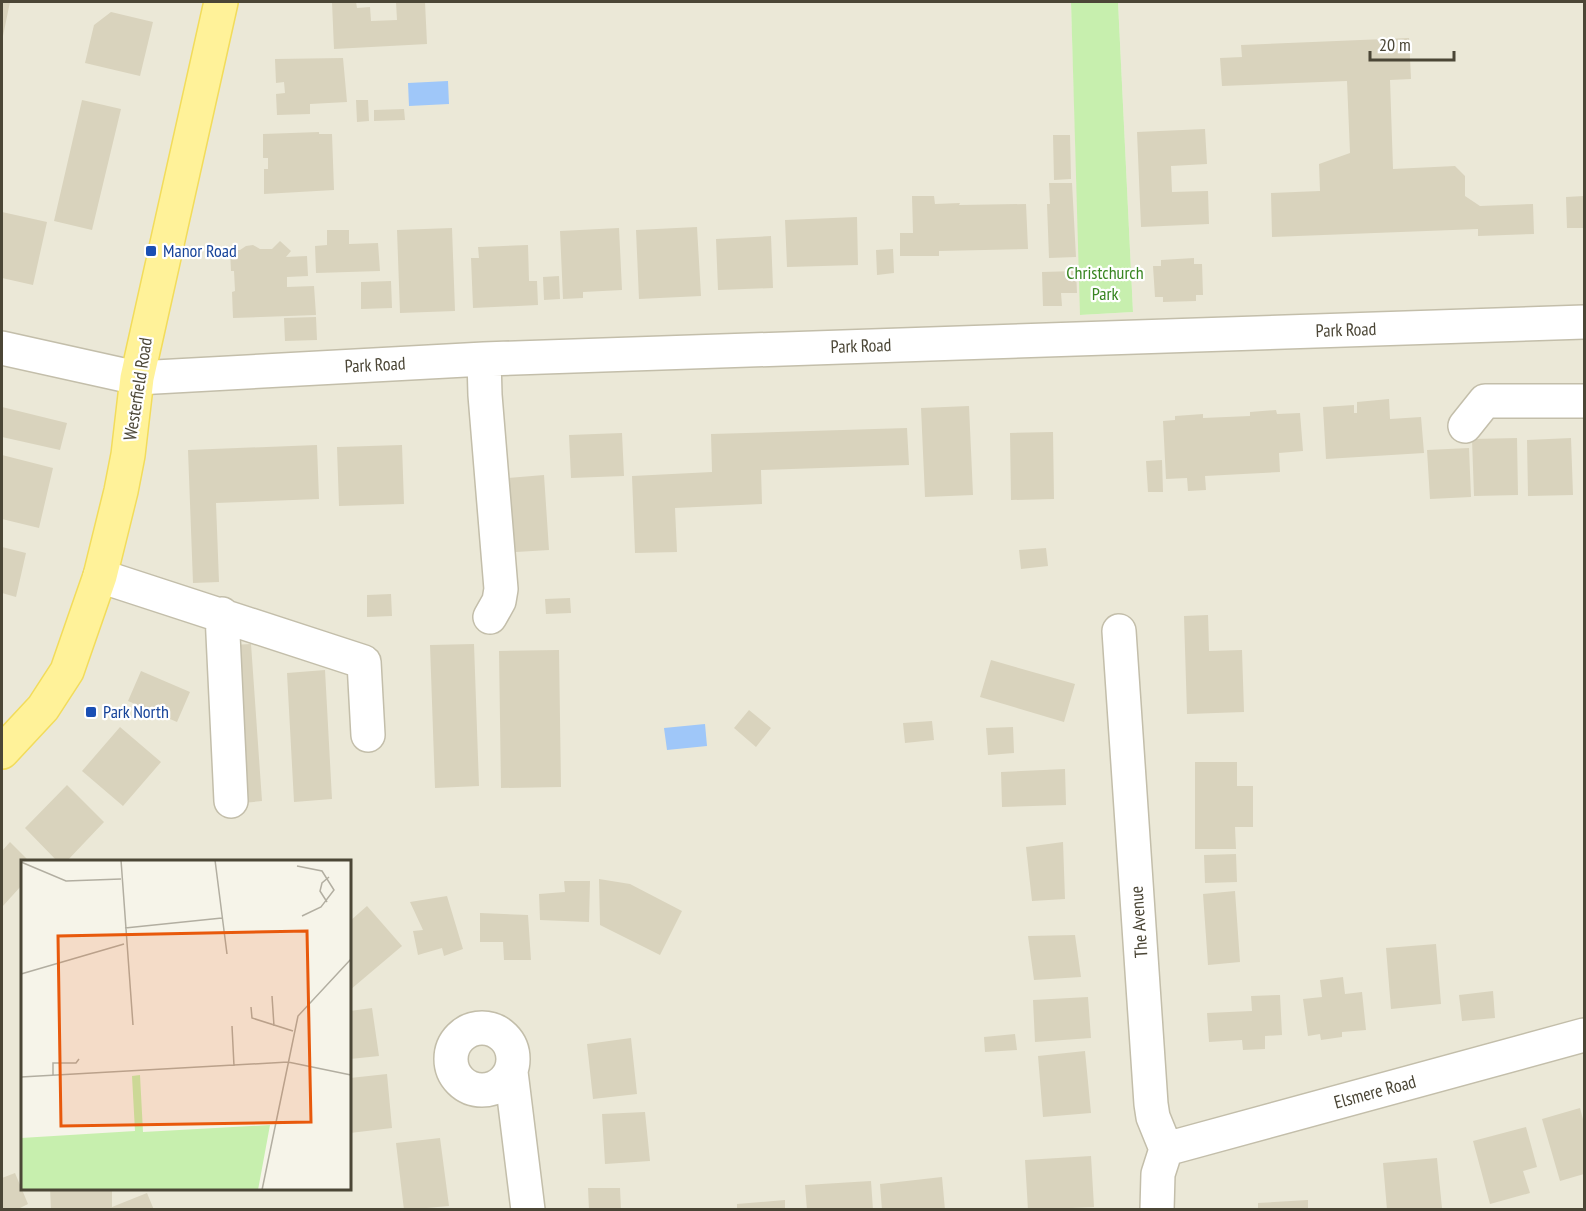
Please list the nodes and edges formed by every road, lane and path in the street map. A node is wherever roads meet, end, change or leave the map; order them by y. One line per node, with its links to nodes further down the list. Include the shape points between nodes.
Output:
1 (221, 2): 5 (main road, Westerfield Road)
2 (1584, 322): 4 (street, Park Road)
3 (2, 348): 5 (street)
4 (484, 359): 5 (street, Park Road); 10 (street, via 501,589)
5 (137, 378): 8 (main road, Westerfield Road, via 128,455)
6 (1584, 401): 7 (street, via 1485,400)
7 (1465, 426)
8 (100, 576): 9 (street); 13 (main road, Westerfield Road, via 67,671 43,708)
9 (222, 614): 12 (street, via 364,662); 14 (street)
10 (490, 617)
11 (1119, 631): 17 (street, The Avenue, via 1151,1104)
12 (368, 735)
13 (2, 752)
14 (231, 801)
15 (1584, 1035): 17 (street, Elsmere Road)
16 (511, 1072): 18 (street)
17 (1166, 1149): 19 (street, via 1158,1174)
18 (528, 1209)
19 (1157, 1209)

